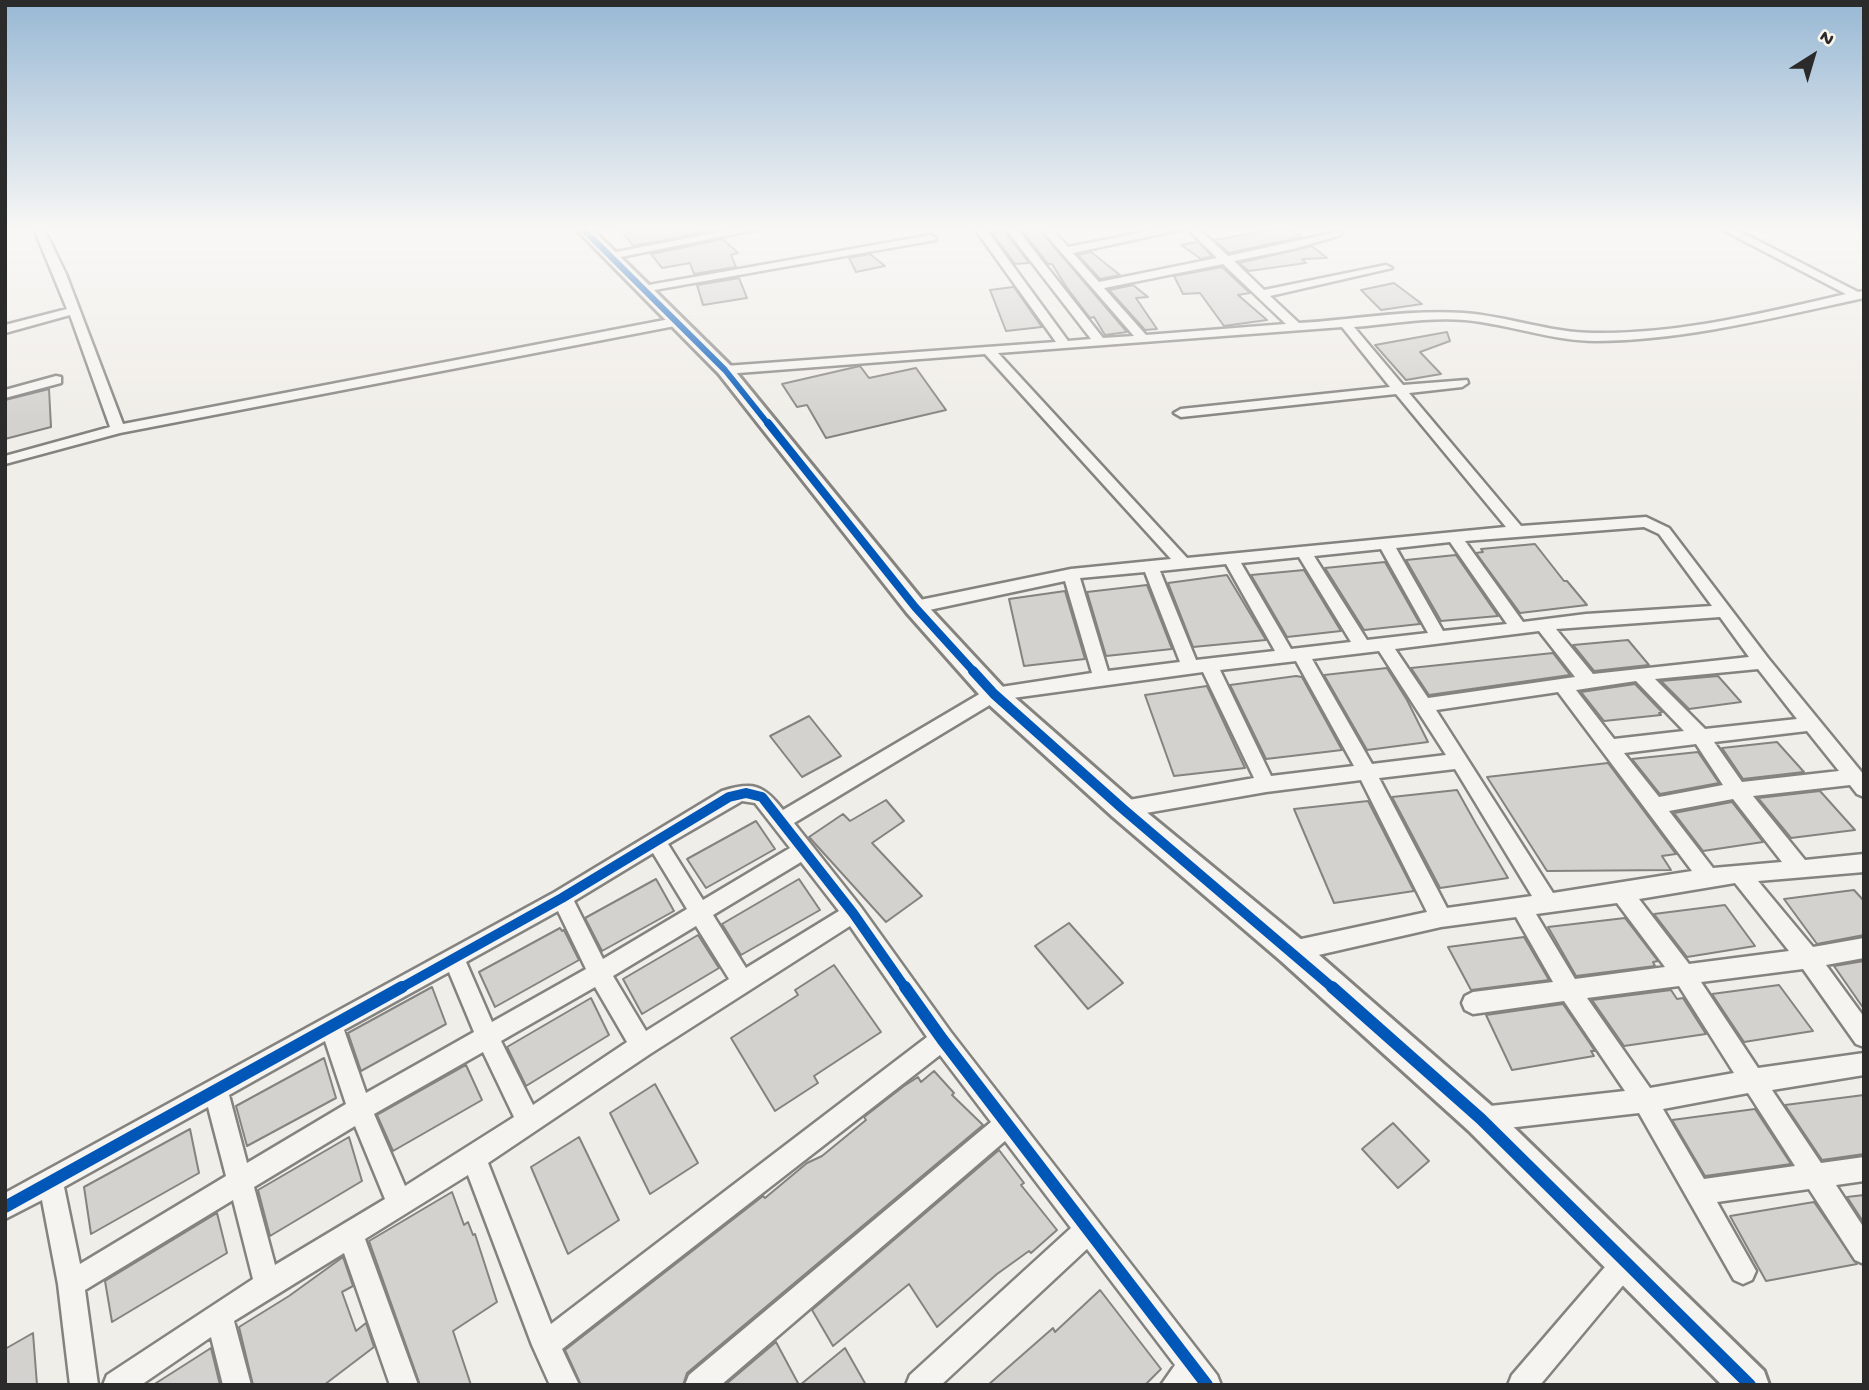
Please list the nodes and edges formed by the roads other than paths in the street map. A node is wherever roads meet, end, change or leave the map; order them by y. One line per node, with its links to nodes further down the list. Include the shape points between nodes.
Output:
1 (66, 294): 8 (street)
2 (648, 294): 9 (street)
3 (1027, 294): 15 (street)
4 (1062, 294): 14 (street)
5 (1104, 294): 13 (street)
6 (1263, 294): 11 (street)
7 (1860, 294): 10 (street, via 1755,318 1598,337 1545,332 1471,316)
8 (72, 311): 12 (street); 23 (street)
9 (675, 322): 17 (street); 23 (street)
10 (1345, 324): 11 (street); 20 (street)
11 (1295, 326): 13 (street)
12 (5, 329)
13 (1144, 340): 14 (street)
14 (1100, 342): 15 (street)
15 (1064, 344): 16 (street)
16 (988, 349): 17 (street); 30 (street)
17 (725, 370): 33 (street)
18 (56, 380): 21 (street)
19 (1462, 383): 20 (street)
20 (1399, 388): 22 (street); 25 (street)
21 (5, 394)
22 (1181, 412)
23 (118, 429): 24 (street)
24 (5, 460)
25 (1517, 531): 26 (street); 34 (street, via 1646,522 1664,531)
26 (1454, 537): 27 (street); 36 (street)
27 (1386, 544): 28 (street); 37 (street)
28 (1303, 551): 29 (street); 39 (street)
29 (1230, 558): 30 (street); 40 (street)
30 (1183, 563): 31 (street)
31 (1150, 566): 32 (street); 42 (street)
32 (1071, 574): 33 (street); 44 (street)
33 (915, 607): 47 (street)
34 (1725, 611): 35 (street); 41 (street)
35 (1543, 625): 36 (street); 45 (street)
36 (1518, 628): 37 (street)
37 (1439, 638): 38 (street)
38 (1384, 645): 39 (street); 48 (street)
39 (1363, 647): 40 (street)
40 (1294, 655): 42 (street); 53 (street)
41 (1762, 662): 43 (street); 49 (street)
42 (1200, 667): 44 (street); 55 (street)
43 (1640, 674): 45 (street); 50 (street)
44 (1102, 678): 47 (street)
45 (1590, 683): 46 (street)
46 (1563, 687): 48 (street); 51 (street)
47 (994, 694): 58 (street); 59 (street)
48 (1424, 705): 52 (street)
49 (1812, 724): 50 (street); 54 (street)
50 (1699, 735): 51 (street); 56 (street)
51 (1611, 747): 57 (street)
52 (1461, 761): 53 (street); 68 (street)
53 (1366, 771): 55 (street); 72 (street)
54 (1858, 783): 56 (street)
55 (1266, 784): 58 (street)
56 (1737, 790): 57 (street); 63 (street)
57 (1655, 806): 65 (street)
58 (1123, 809): 74 (street)
59 (781, 821): 60 (street, via 762,797 742,792); 61 (street)
60 (655, 841): 67 (street); 70 (street)
61 (804, 850): 70 (street); 71 (street)
62 (1864, 863): 63 (street)
63 (1800, 869): 64 (street)
64 (1741, 876): 65 (street); 75 (street)
65 (1708, 877): 66 (street)
66 (1622, 894): 68 (street); 78 (street)
67 (562, 898): 76 (street); 77 (street)
68 (1548, 904): 69 (street)
69 (1521, 907): 72 (street); 80 (street)
70 (700, 913): 77 (street); 79 (street)
71 (853, 913): 79 (street); 85 (street)
72 (1441, 918): 74 (street)
73 (1864, 948): 75 (street)
74 (1292, 951): 92 (street)
75 (1808, 958): 78 (street); 84 (street)
76 (454, 959): 82 (street); 83 (street)
77 (598, 973): 83 (street); 86 (street)
78 (1684, 975): 80 (street); 88 (street)
79 (744, 984): 86 (street)
80 (1569, 990): 81 (street); 90 (street)
81 (1473, 1003)
82 (332, 1027): 89 (street); 91 (street)
83 (486, 1036): 91 (street); 93 (street)
84 (1864, 1036)
85 (942, 1039): 94 (street); 111 (street)
86 (642, 1046): 93 (street)
87 (1864, 1064): 88 (street)
88 (1752, 1081): 90 (street); 97 (street)
89 (216, 1092): 98 (street); 99 (street)
90 (1646, 1101): 92 (street); 100 (street)
91 (360, 1108): 99 (street); 101 (street)
92 (1481, 1119): 106 (street)
93 (529, 1122): 95 (street)
94 (1008, 1123): 103 (street); 118 (street)
95 (474, 1158): 101 (street); 111 (street)
96 (1864, 1169): 97 (street)
97 (1817, 1177): 100 (street); 105 (street)
98 (51, 1182): 102 (street); 108 (street)
99 (239, 1183): 108 (street); 109 (street)
100 (1697, 1192): 107 (street)
101 (400, 1205): 104 (street)
102 (5, 1207)
103 (1089, 1229): 112 (street); 119 (street)
104 (351, 1235): 109 (street); 116 (street)
105 (1864, 1251)
106 (1626, 1262): 120 (street); 121 (street)
107 (1743, 1271)
108 (71, 1284): 113 (street)
109 (268, 1286): 110 (street)
110 (219, 1315): 114 (street); 115 (street)
111 (546, 1345): 117 (street)
112 (1191, 1378)
113 (84, 1385)
114 (117, 1385)
115 (237, 1385)
116 (404, 1385)
117 (565, 1385)
118 (699, 1385)
119 (920, 1385)
120 (1522, 1385)
121 (1750, 1385)

